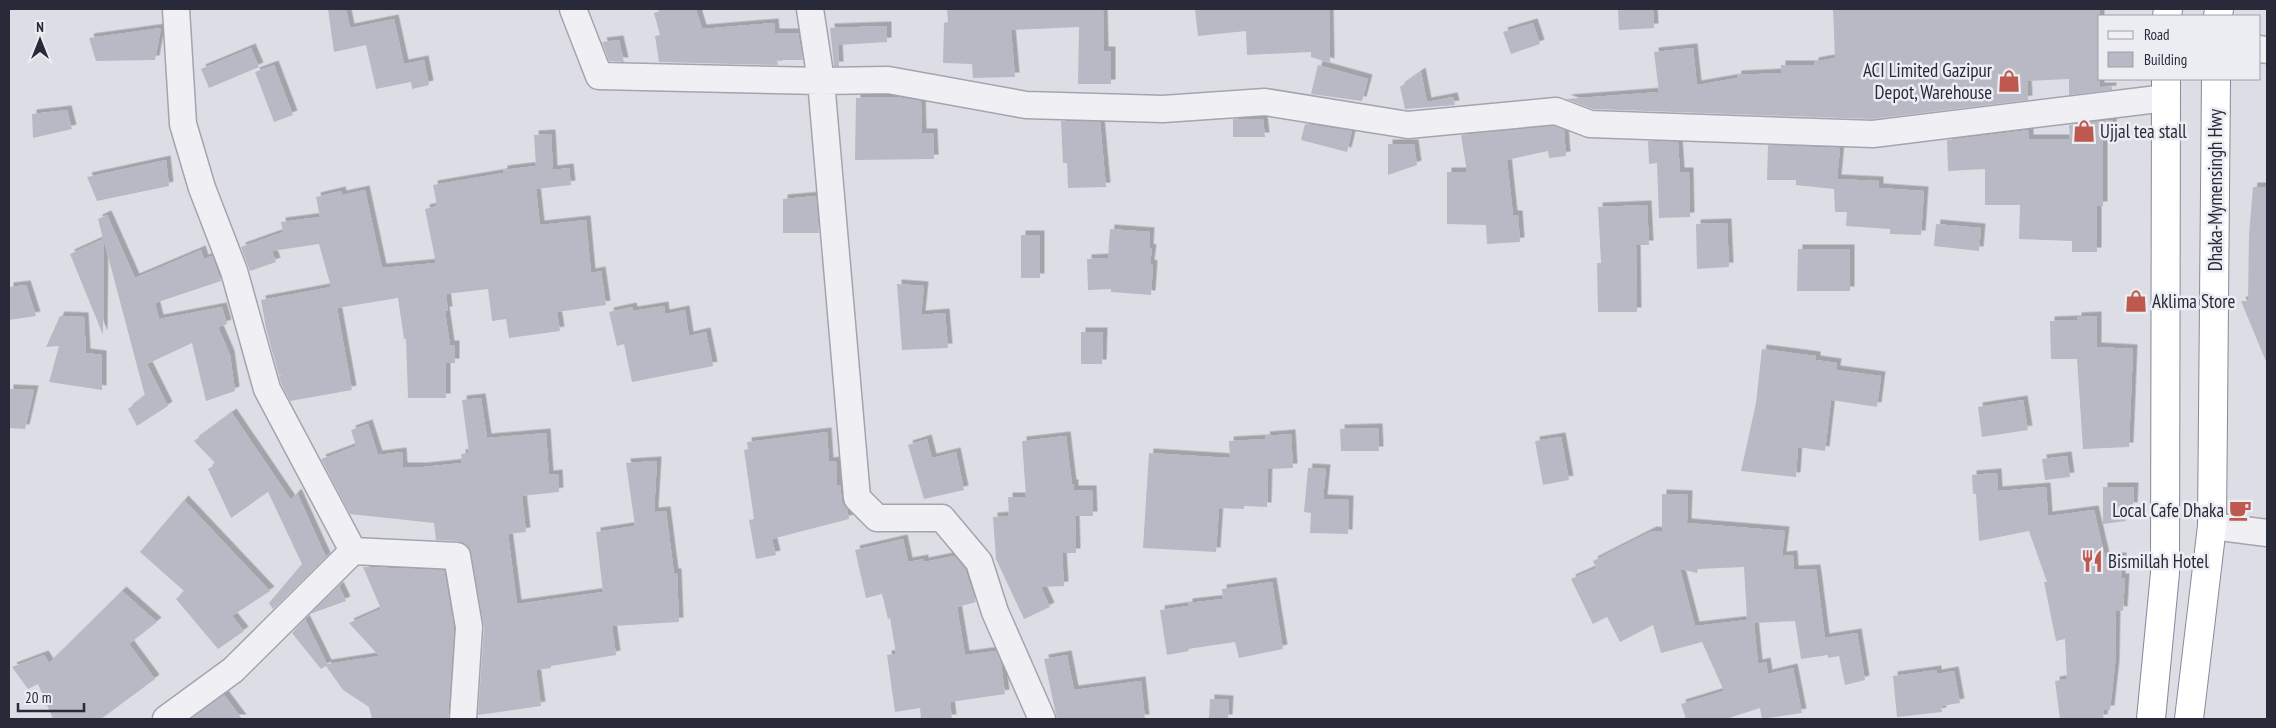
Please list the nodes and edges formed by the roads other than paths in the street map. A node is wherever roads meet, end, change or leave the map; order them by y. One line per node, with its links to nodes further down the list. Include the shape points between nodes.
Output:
1 (176, 9): 9 (street, via 183,124 202,188 234,272 267,389)
2 (573, 9): 5 (street, via 599,76)
3 (810, 9): 5 (street)
4 (2216, 80): 7 (highway, Dhaka-Mymensingh Hwy)
5 (821, 81): 6 (street, via 888,80 1026,105 1163,109 1265,102 1408,125 1556,111 1590,124 1872,134); 12 (street, via 857,498 877,518 942,518 973,554)
6 (2166, 88): 13 (highway, via 2165,573)
7 (2212, 526): 8 (street); 14 (highway, Dhaka-Mymensingh Hwy)
8 (2267, 533)
9 (353, 551): 10 (street, via 233,670); 11 (street, via 457,556 470,627)
10 (166, 719)
11 (463, 719)
12 (1042, 719)
13 (2151, 719)
14 (2189, 719)

